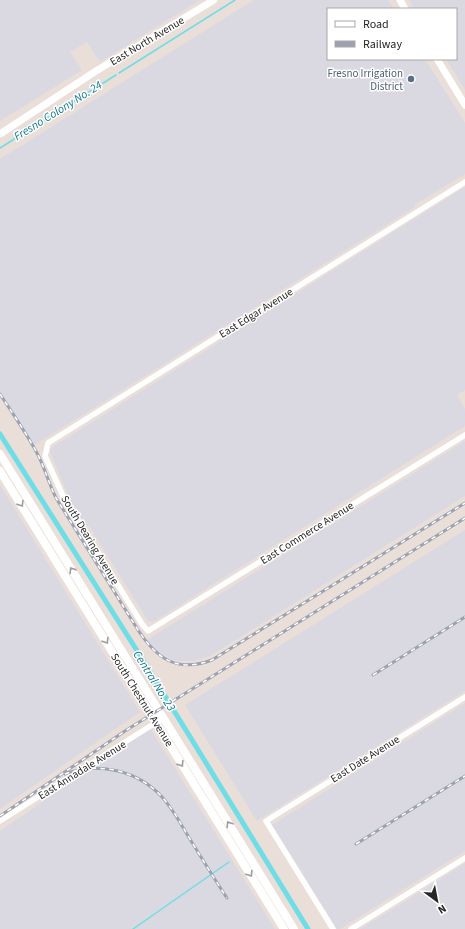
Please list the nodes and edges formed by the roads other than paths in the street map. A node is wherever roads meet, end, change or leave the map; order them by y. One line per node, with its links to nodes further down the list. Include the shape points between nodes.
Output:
1 (214, 0): 4 (street, East North Avenue, via 90,75)
2 (437, 60): 3 (street)
3 (465, 105)
4 (0, 134)
5 (465, 182): 7 (street, East Edgar Avenue)
6 (465, 435): 11 (street, East Commerce Avenue)
7 (48, 443): 11 (street, South Dearing Avenue, via 45,456 63,496)
8 (0, 454): 9 (main road)
9 (8, 467): 10 (main road); 13 (main road, one-way to 9)
10 (0, 472): 14 (main road, South Chestnut Avenue, one-way to 14)
11 (148, 631)
12 (465, 697): 19 (street, East Date Avenue, via 266,821)
13 (163, 718): 14 (street, East Annadale Avenue); 18 (main road, one-way to 13)
14 (156, 723): 15 (street, East Annadale Avenue); 17 (main road, South Chestnut Avenue, one-way to 17)
15 (0, 821)
16 (465, 858): 20 (street)
17 (284, 929)
18 (294, 929)
19 (333, 929)
20 (351, 929)

